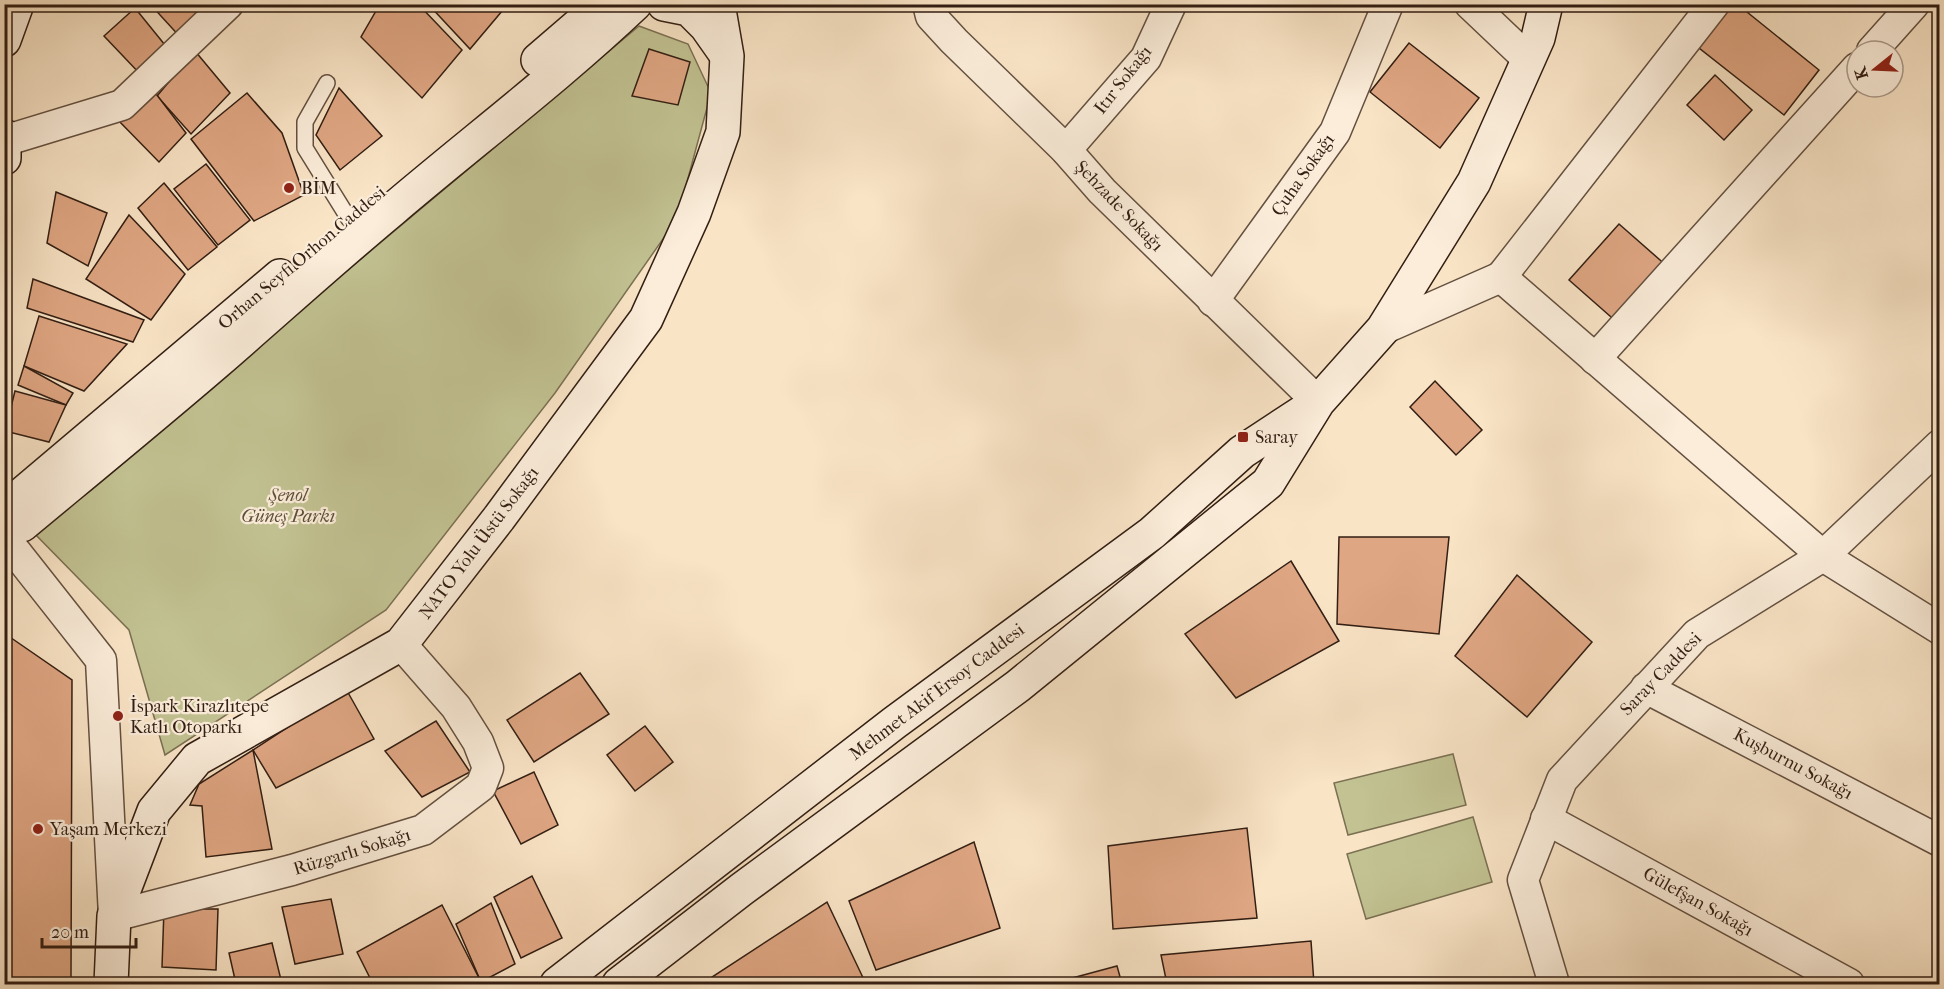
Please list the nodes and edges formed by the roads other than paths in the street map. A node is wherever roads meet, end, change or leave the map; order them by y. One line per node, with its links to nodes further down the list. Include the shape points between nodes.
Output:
1 (17, 4): 15 (street)
2 (228, 4): 20 (street, via 122,105)
3 (603, 4): 23 (street, Orhan Seyfi Orhon Caddesi)
4 (635, 4): 31 (street, via 22,525)
5 (664, 4): 16 (street, via 689,9)
6 (718, 4): 16 (street, NATO Yolu Üstü Sokağı)
7 (928, 4): 21 (street, Şehzade Sokağı, via 931,16 954,41)
8 (1171, 4): 21 (street, Itır Sokağı, via 1146,57)
9 (1388, 4): 25 (street, Çuha Sokağı, via 1335,132)
10 (1470, 4): 17 (street)
11 (1546, 4): 17 (street, Mehmet Akif Ersoy Caddesi, via 1539,38)
12 (1714, 4): 24 (street)
13 (1914, 4): 14 (street)
14 (1883, 39)
15 (4, 40)
16 (727, 56): 35 (street, NATO Yolu Üstü Sokağı, via 723,132 694,213 646,319)
17 (1529, 60): 26 (street, Mehmet Akif Ersoy Caddesi, via 1474,183)
18 (1845, 81): 27 (street)
19 (327, 82): 23 (lane, via 305,122 305,148)
20 (5, 139): 22 (street)
21 (1066, 150): 25 (street, Şehzade Sokağı)
22 (4, 158)
23 (349, 219): 30 (street, Orhan Seyfi Orhon Caddesi, via 8,506)
24 (1501, 277): 26 (street); 27 (street)
25 (1214, 300): 28 (street, Şehzade Sokağı)
26 (1383, 329): 28 (street, Mehmet Akif Ersoy Caddesi)
27 (1595, 359): 33 (street)
28 (1318, 402): 41 (street, Mehmet Akif Ersoy Caddesi, via 1242,452 1152,533 894,723); 42 (street, Mehmet Akif Ersoy Caddesi, via 1268,483 1018,686)
29 (1940, 445): 33 (street, Saray Caddesi)
30 (4, 514)
31 (4, 528)
32 (4, 537): 39 (street, via 101,660)
33 (1822, 556): 34 (street); 36 (street, Saray Caddesi, via 1697,634)
34 (1940, 629)
35 (401, 644): 39 (street, NATO Yolu Üstü Sokağı, via 196,759 154,811); 39 (street, Rüzgarlı Sokağı, via 456,707 478,742 488,768 481,786 423,831)
36 (1646, 688): 37 (street, Saray Caddesi, via 1562,780); 38 (street, Kuşburnu Sokağı)
37 (1546, 819): 43 (street, Saray Caddesi, via 1523,880); 44 (street, Gülefşan Sokağı)
38 (1940, 841)
39 (114, 916): 40 (street, NATO Yolu Üstü Sokağı)
40 (111, 984)
41 (556, 984)
42 (619, 984)
43 (1554, 984)
44 (1849, 984)

